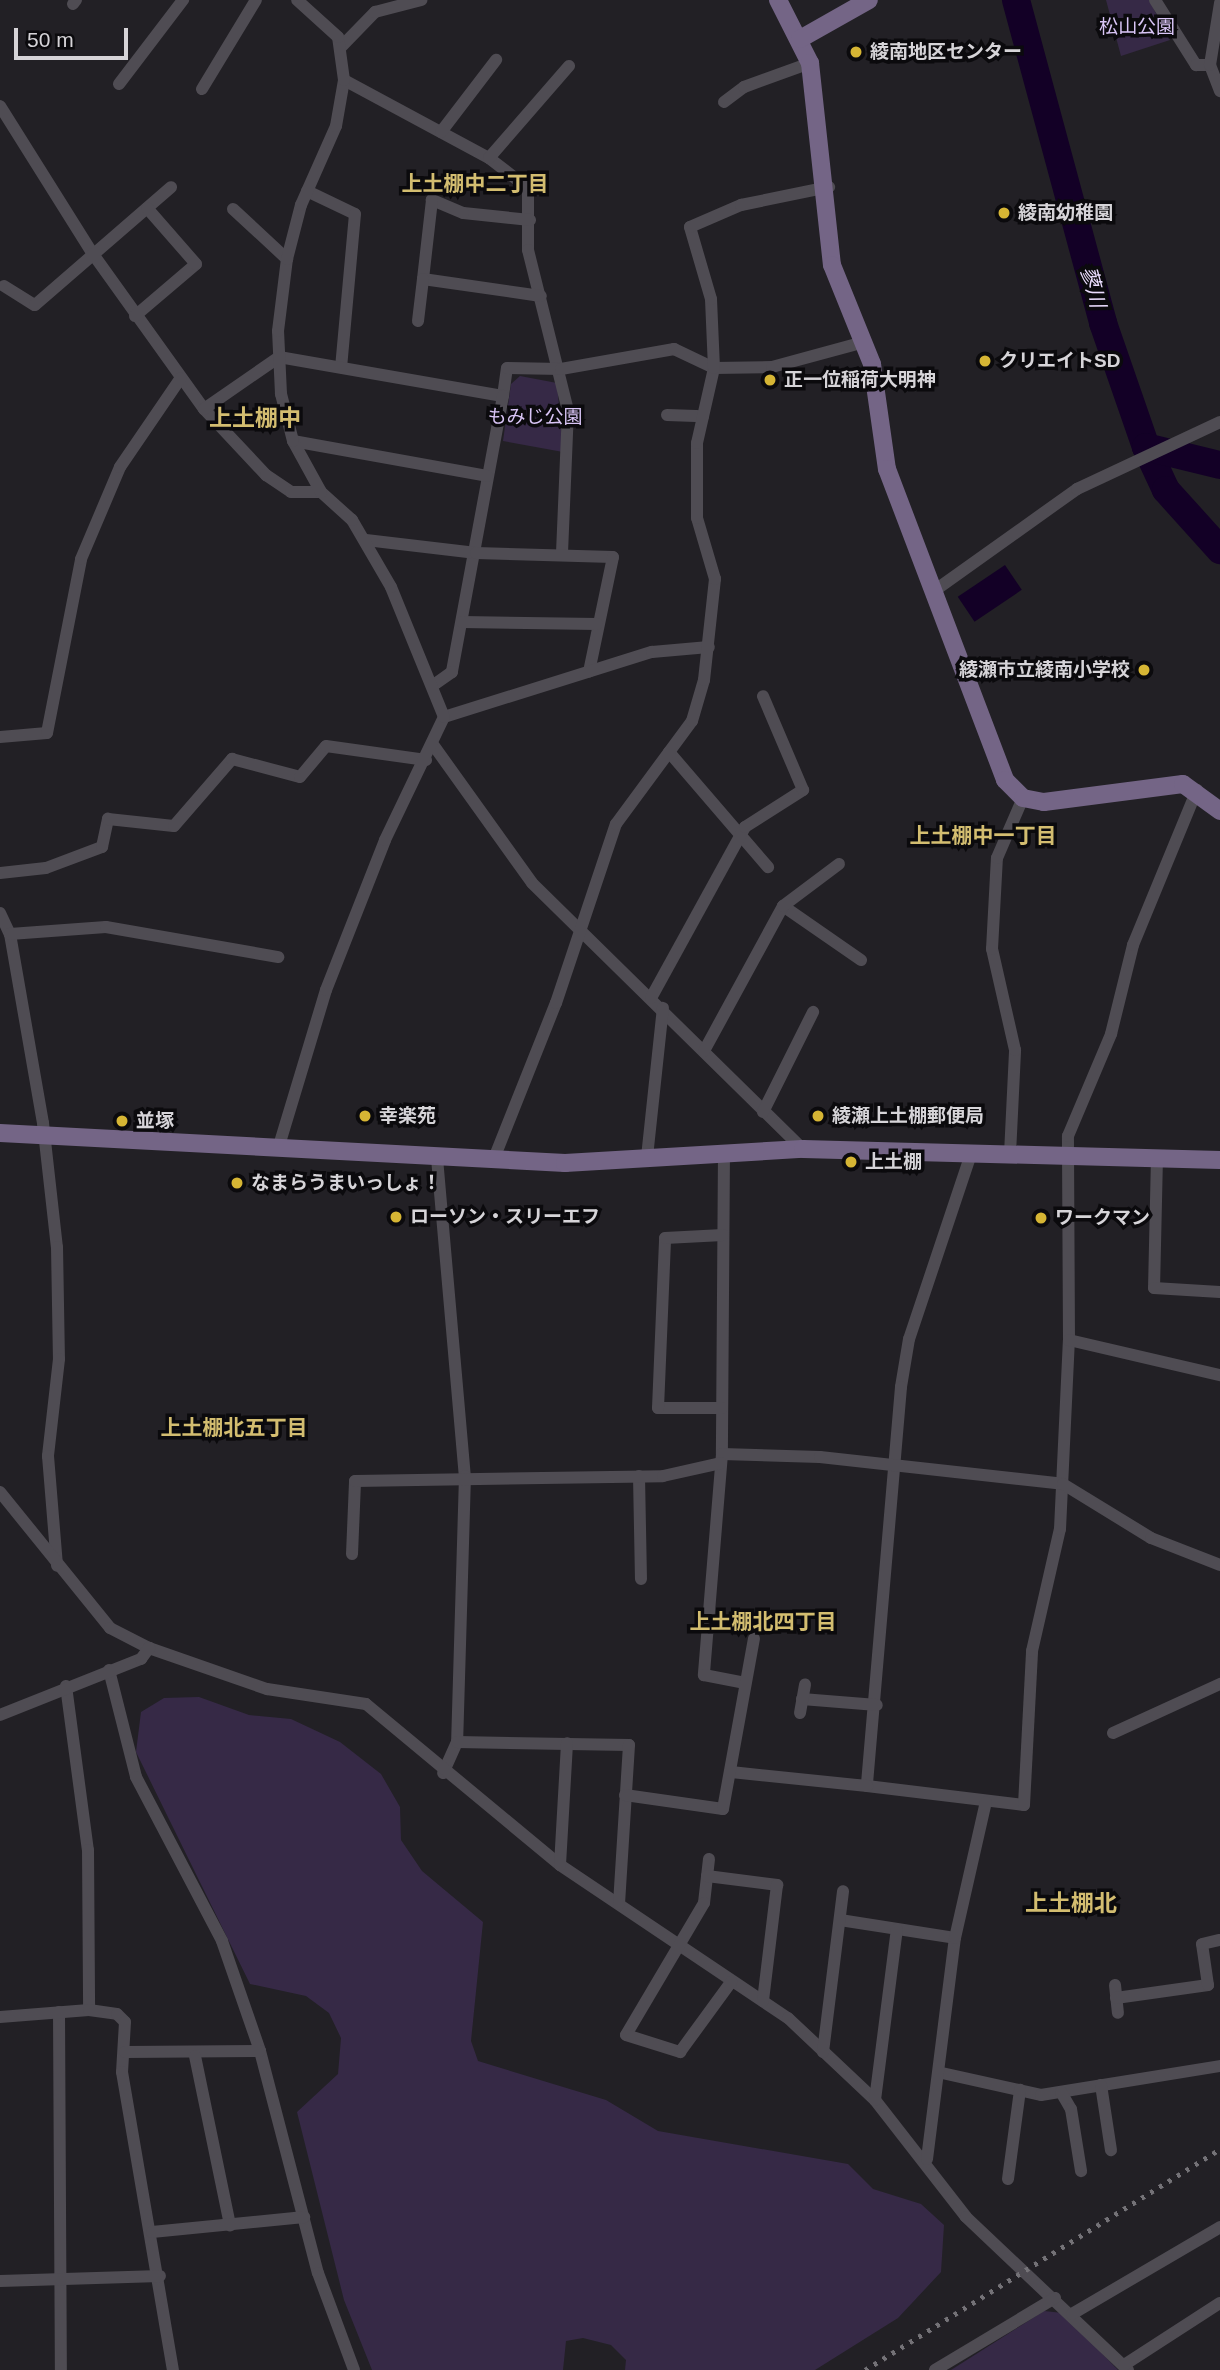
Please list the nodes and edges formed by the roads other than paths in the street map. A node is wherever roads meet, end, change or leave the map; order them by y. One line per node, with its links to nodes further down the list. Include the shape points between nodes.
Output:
1 (183, 0): 16 (street)
2 (256, 0): 17 (street)
3 (297, 0): 10 (street, via 332,28)
4 (421, 0): 10 (street, via 375,12)
5 (778, 0): 9 (street)
6 (869, 0): 9 (street)
7 (1155, 0): 13 (street, via 1196,65)
8 (1220, 3): 13 (street)
9 (800, 39): 12 (street)
10 (341, 47): 15 (street)
11 (496, 60): 21 (street)
12 (810, 63): 19 (street, via 744,87); 24 (street)
13 (1210, 65): 18 (street)
14 (569, 66): 22 (street)
15 (344, 80): 21 (street); 25 (street, via 336,126)
16 (119, 84)
17 (202, 89)
18 (1220, 91)
19 (724, 102)
20 (0, 106): 29 (street)
21 (442, 132): 22 (street)
22 (489, 158): 28 (street, via 528,188)
23 (171, 187): 26 (street)
24 (829, 187): 36 (street, via 832,265); 39 (street, via 741,205 690,226 711,299)
25 (307, 191): 30 (street); 38 (street, via 355,214)
26 (147, 208): 29 (street); 34 (street, via 196,264)
27 (233, 209): 30 (street)
28 (530, 220): 31 (street, via 463,213 432,201); 33 (street, via 528,250)
29 (93, 254): 32 (street, via 35,305); 34 (street)
30 (287, 259): 37 (street)
31 (423, 279): 33 (street); 35 (street)
32 (4, 286)
33 (541, 296): 40 (street)
34 (135, 316): 41 (street)
35 (418, 320)
36 (864, 342): 39 (street, via 784,365); 53 (street, via 887,469)
37 (279, 357): 38 (street); 43 (street); 47 (street)
38 (341, 367): 42 (street)
39 (714, 368): 40 (street, via 674,349); 45 (street)
40 (561, 369): 42 (street, via 507,368); 52 (street, via 570,458)
41 (180, 379): 43 (street); 61 (street, via 120,467 81,559 47,733)
42 (503, 396): 48 (street)
43 (204, 409): 49 (street, via 266,475 291,492)
44 (667, 415): 45 (street)
45 (703, 416): 56 (street, via 696,503 715,579)
46 (1220, 422): 53 (street, via 1077,488)
47 (293, 441): 48 (street); 49 (street)
48 (487, 476): 51 (street)
49 (321, 492): 50 (street)
50 (366, 540): 51 (street); 58 (street)
51 (476, 553): 52 (street); 54 (street)
52 (562, 555): 55 (street, via 613,557)
53 (934, 591): 66 (street, via 1005,779)
54 (462, 622): 55 (street); 58 (street, via 452,672)
55 (597, 624): 57 (street)
56 (709, 647): 57 (street, via 652,652); 63 (street, via 692,720)
57 (589, 672): 60 (street)
58 (435, 684): 60 (street)
59 (763, 696): 68 (street, via 803,790)
60 (444, 717): 62 (street)
61 (0, 737)
62 (434, 746): 64 (street); 74 (street, via 488,830)
63 (669, 752): 68 (street); 74 (street, via 616,824)
64 (426, 760): 71 (street, via 326,746 300,777 232,758 173,826 108,819 102,847 46,868); 85 (street, via 385,840 326,990)
65 (1197, 790): 66 (street, via 1167,782 1044,802); 67 (street); 90 (street, via 1133,945 1111,1034)
66 (1023, 798): 89 (street, via 997,858 992,950 1015,1050)
67 (1220, 811)
68 (740, 833): 70 (street); 78 (street)
69 (839, 864): 72 (street)
70 (768, 867)
71 (0, 873)
72 (783, 906): 77 (street); 81 (street)
73 (0, 913): 75 (street)
74 (580, 930): 78 (street); 95 (street)
75 (10, 934): 76 (street, via 106,927); 84 (street)
76 (278, 957)
77 (861, 960)
78 (651, 998): 79 (street)
79 (663, 1008): 81 (street); 91 (street)
80 (813, 1012): 82 (street)
81 (704, 1051): 82 (street)
82 (763, 1112): 86 (street)
83 (0, 1133): 84 (street)
84 (44, 1135): 85 (street); 109 (street, via 57,1247 59,1359 48,1456)
85 (278, 1149): 93 (street)
86 (803, 1149): 87 (street); 88 (street)
87 (724, 1152): 91 (street); 96 (street)
88 (971, 1154): 89 (street); 102 (street, via 909,1339)
89 (1010, 1154): 90 (street)
90 (1065, 1156): 92 (street); 98 (street)
91 (647, 1157): 95 (street)
92 (1157, 1157): 94 (street); 97 (street, via 1154,1288)
93 (437, 1158): 95 (street); 103 (street)
94 (1220, 1160)
95 (493, 1161)
96 (723, 1235): 100 (street); 100 (street, via 665,1237 658,1408)
97 (1220, 1292)
98 (1069, 1340): 99 (street); 105 (street)
99 (1220, 1375)
100 (722, 1408): 101 (street)
101 (722, 1459): 102 (street); 104 (street, via 700,1472); 114 (street, via 704,1675)
102 (894, 1464): 105 (street); 119 (street)
103 (465, 1476): 104 (street); 107 (street, via 355,1480); 123 (street)
104 (639, 1476): 110 (street)
105 (1063, 1484): 108 (street, via 1151,1538); 129 (street, via 1060,1529 1032,1651 1024,1805)
106 (0, 1492): 109 (street)
107 (352, 1554)
108 (1220, 1565)
109 (57, 1566): 112 (street, via 99,1619)
110 (641, 1579)
111 (754, 1639): 114 (street)
112 (149, 1648): 113 (street, via 141,1659); 126 (street, via 267,1689 366,1704)
113 (109, 1670): 117 (street); 148 (street, via 132,1766 222,1941)
114 (745, 1683): 125 (street)
115 (805, 1684): 118 (street)
116 (1220, 1684): 122 (street)
117 (66, 1686): 121 (street); 144 (street, via 88,1850)
118 (803, 1699): 119 (street); 120 (street)
119 (877, 1705): 127 (street)
120 (800, 1713)
121 (0, 1715)
122 (1112, 1733)
123 (457, 1742): 124 (street); 126 (street)
124 (567, 1743): 128 (street, via 629,1745); 131 (street)
125 (731, 1772): 127 (street); 128 (street, via 723,1809)
126 (443, 1773): 131 (street)
127 (867, 1786): 129 (street)
128 (625, 1795): 134 (street)
129 (986, 1802): 137 (street)
130 (709, 1860): 132 (street)
131 (559, 1865): 134 (street)
132 (707, 1876): 139 (street, via 704,1903); 143 (street, via 777,1885)
133 (843, 1891): 135 (street)
134 (619, 1904): 139 (street)
135 (839, 1920): 136 (street); 150 (street)
136 (897, 1929): 137 (street); 157 (street)
137 (956, 1938): 153 (street)
138 (1220, 1940): 142 (street, via 1202,1944 1208,1985)
139 (680, 1950): 140 (street); 140 (street, via 626,2035 680,2052)
140 (731, 1982): 143 (street)
141 (1115, 1985): 142 (street)
142 (1116, 1998): 146 (street)
143 (763, 2001): 150 (street)
144 (89, 2010): 145 (street); 149 (street, via 117,2014 125,2022)
145 (59, 2012): 147 (street); 167 (street)
146 (1118, 2013)
147 (0, 2017)
148 (260, 2051): 151 (street); 162 (street)
149 (125, 2052): 151 (street); 165 (street, via 122,2072)
150 (823, 2052): 157 (street)
151 (195, 2056): 163 (street)
152 (1220, 2066): 154 (street)
153 (943, 2073): 155 (street); 159 (street)
154 (1101, 2085): 156 (street); 158 (street)
155 (1020, 2090): 156 (street); 161 (street)
156 (1060, 2092): 160 (street, via 1071,2109)
157 (875, 2101): 159 (street)
158 (1111, 2150)
159 (927, 2159): 169 (street, via 966,2217)
160 (1081, 2171)
161 (1007, 2179)
162 (304, 2217): 163 (street); 175 (street)
163 (230, 2225): 165 (street)
164 (1220, 2227): 171 (street)
165 (152, 2232): 166 (street)
166 (160, 2276): 167 (street); 174 (street)
167 (61, 2279): 168 (street); 173 (street)
168 (0, 2280)
169 (1054, 2296): 171 (street); 176 (street)
170 (1220, 2303): 172 (street)
171 (1072, 2314): 172 (street)
172 (1126, 2367)
173 (61, 2370)
174 (173, 2370)
175 (354, 2370)
176 (935, 2370)

